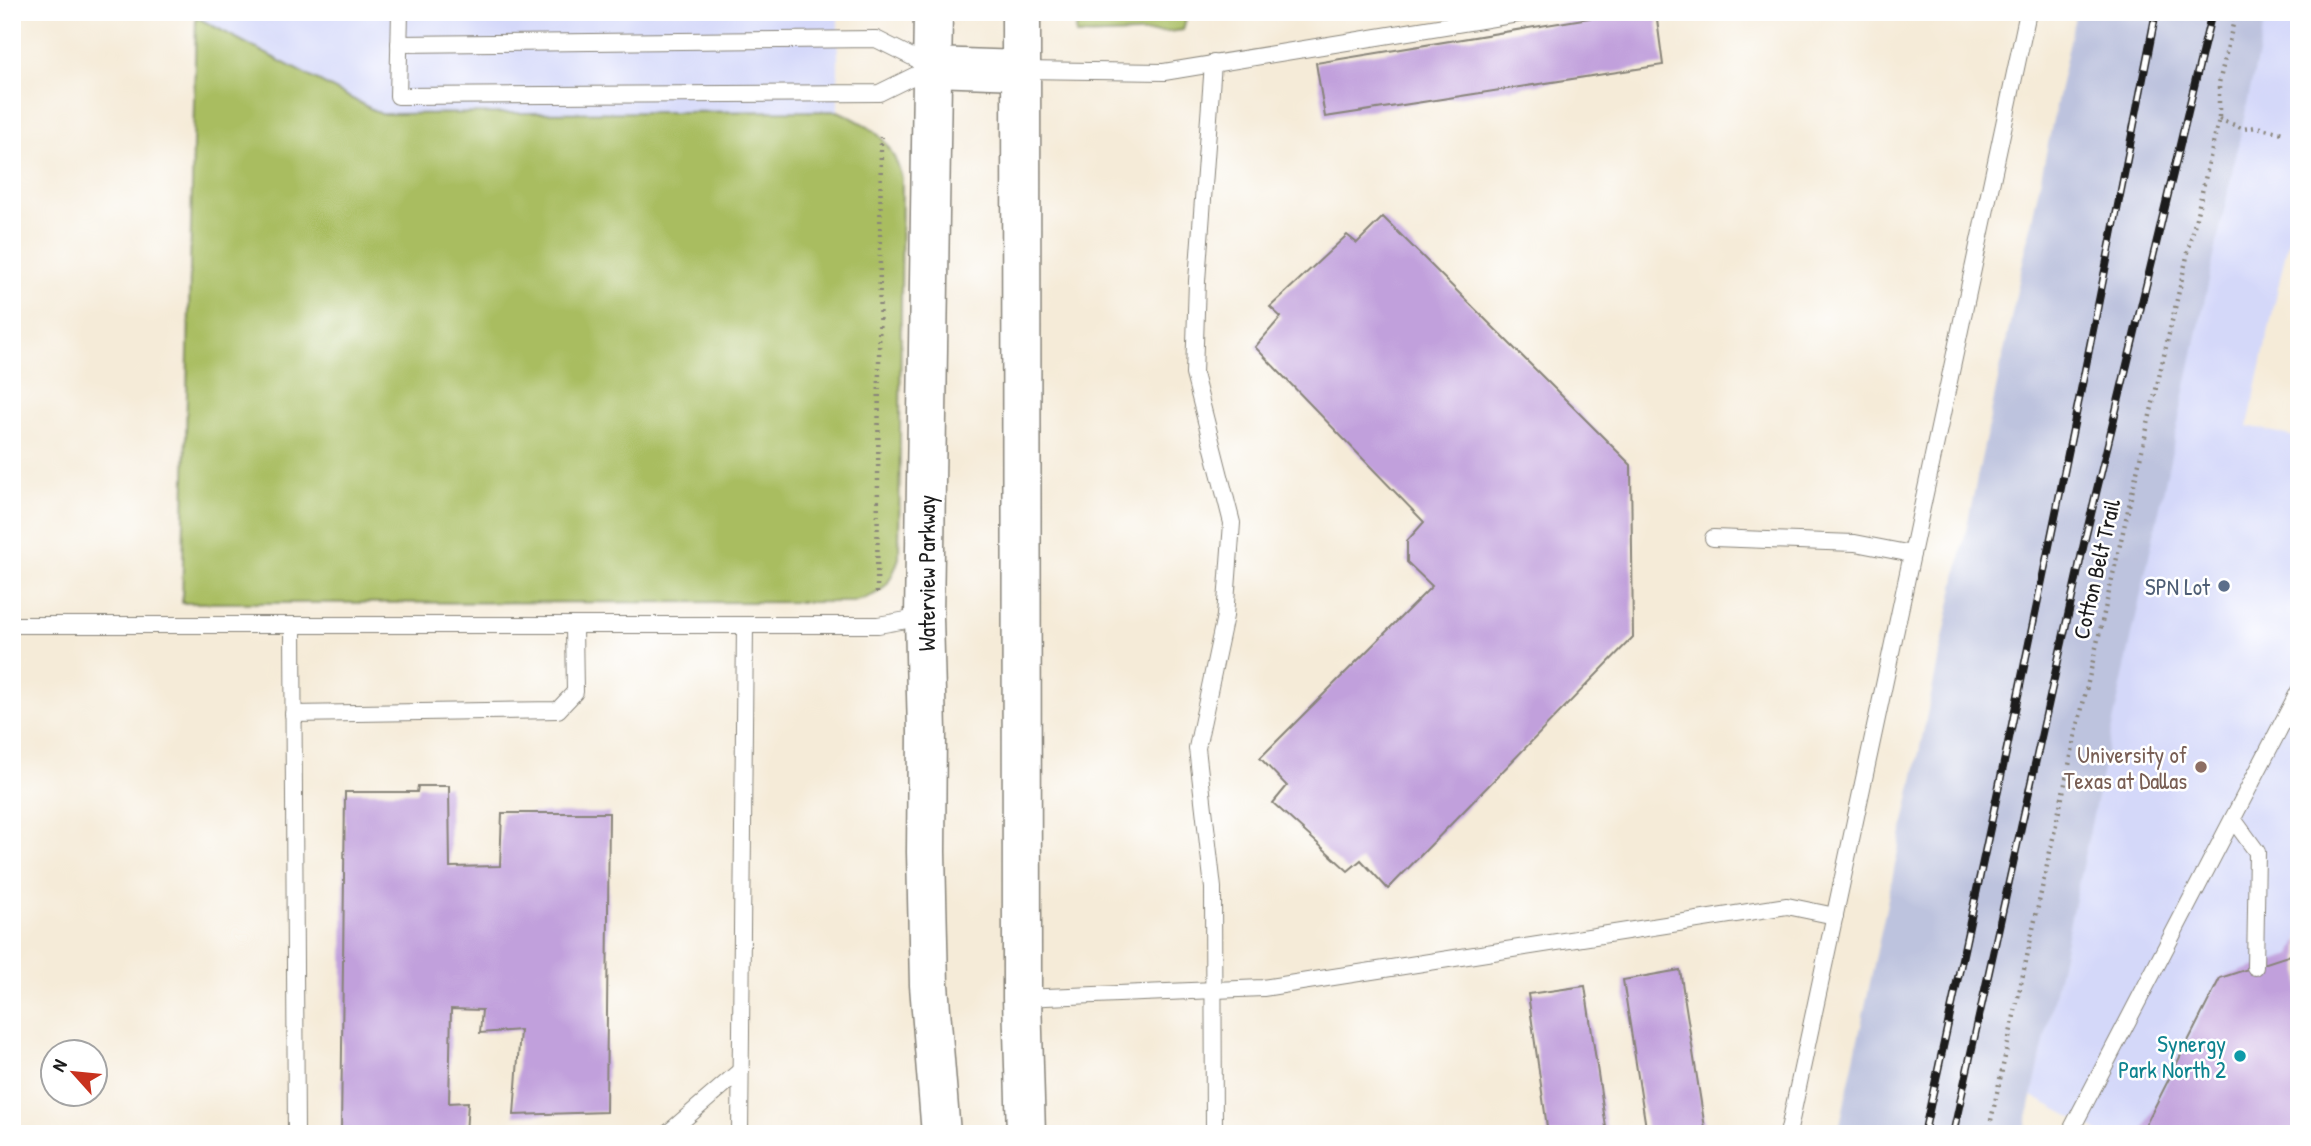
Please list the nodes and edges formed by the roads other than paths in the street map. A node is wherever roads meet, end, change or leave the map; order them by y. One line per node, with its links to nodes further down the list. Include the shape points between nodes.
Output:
1 (400, 12): 6 (lane)
2 (933, 12): 8 (main road, Waterview Parkway)
3 (1021, 12): 9 (main road)
4 (1530, 12): 7 (lane)
5 (2028, 12): 11 (lane)
6 (400, 44): 8 (lane, via 876,40); 8 (lane, via 398,96 879,93)
7 (1213, 64): 9 (lane, via 1164,72); 22 (lane, via 1194,374 1232,523 1225,616 1197,748 1213,888)
8 (932, 67): 9 (main road); 12 (main road, Waterview Parkway)
9 (1021, 70): 23 (main road)
10 (1713, 538): 11 (lane, via 1855,543)
11 (1912, 554): 20 (lane)
12 (924, 617): 14 (lane, via 878,625); 28 (main road, Waterview Parkway, via 929,985)
13 (12, 625): 15 (lane)
14 (745, 625): 16 (lane); 24 (lane)
15 (293, 626): 16 (lane); 18 (lane)
16 (574, 626): 18 (lane, via 575,692 558,710)
17 (2299, 691): 19 (lane)
18 (293, 714): 25 (lane)
19 (2232, 819): 21 (lane, via 2256,852); 32 (lane)
20 (1835, 915): 22 (lane, via 1787,906 1308,982); 31 (lane)
21 (2255, 967)
22 (1214, 990): 23 (lane); 30 (lane)
23 (1022, 998): 29 (main road)
24 (741, 1070): 26 (lane); 27 (lane)
25 (296, 1134)
26 (667, 1134)
27 (740, 1134)
28 (941, 1134)
29 (1026, 1134)
30 (1214, 1134)
31 (1788, 1134)
32 (2069, 1134)

